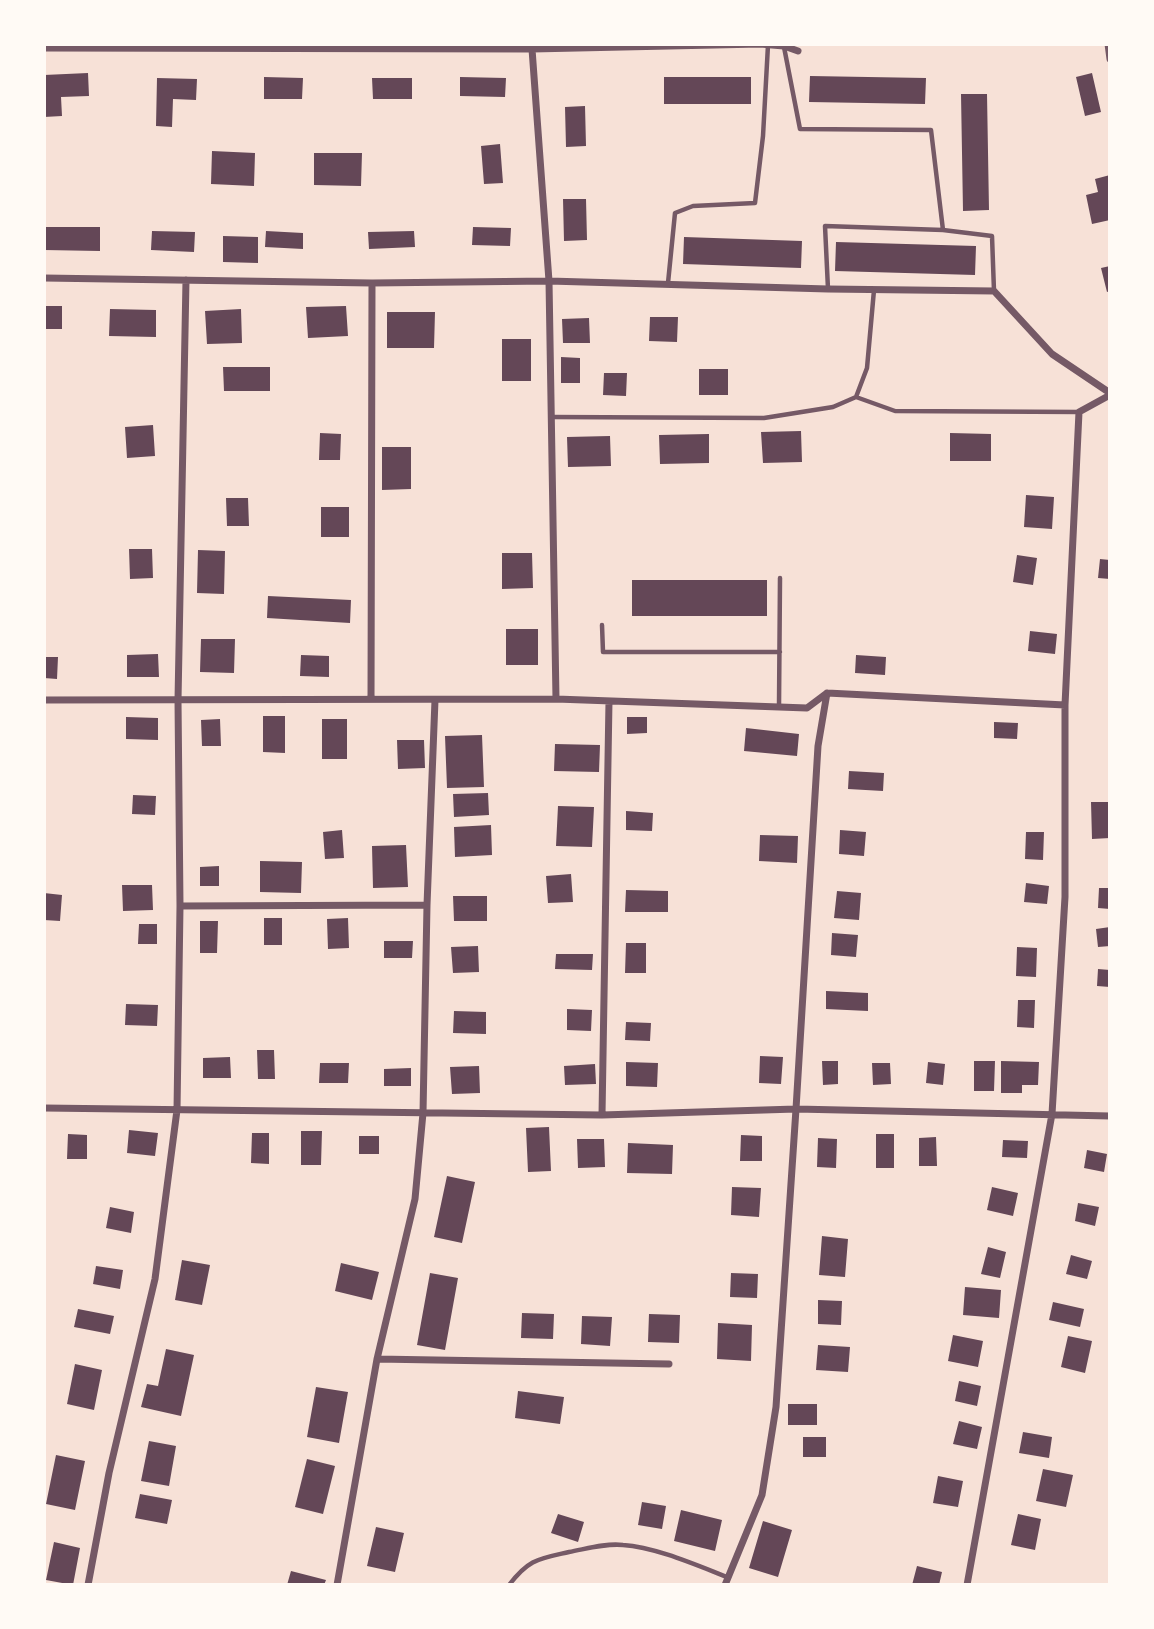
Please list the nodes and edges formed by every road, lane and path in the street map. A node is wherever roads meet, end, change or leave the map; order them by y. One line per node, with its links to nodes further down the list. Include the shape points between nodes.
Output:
1 (760, 44): 4 (street); 8 (street)
2 (1108, 44): 9 (street)
3 (281, 45): 7 (street); 8 (street)
4 (768, 45): 5 (street); 15 (lane, via 755,203 693,206 675,213)
5 (784, 46): 6 (street); 10 (lane, via 800,129 932,130)
6 (801, 47)
7 (44, 48)
8 (532, 49): 13 (street)
9 (1110, 59)
10 (943, 230): 16 (lane, via 825,226); 18 (lane, via 992,236)
11 (44, 278): 12 (street)
12 (186, 280): 14 (street); 30 (street)
13 (549, 281): 14 (street); 15 (street); 22 (street)
14 (372, 283): 27 (street)
15 (668, 284): 16 (street)
16 (828, 289): 17 (street)
17 (874, 290): 18 (street); 20 (lane, via 867,368)
18 (993, 291): 19 (street, via 1052,354)
19 (1110, 394): 21 (street)
20 (856, 397): 21 (lane, via 895,411); 22 (lane, via 833,407 764,418)
21 (1079, 412): 33 (street)
22 (551, 418): 28 (street)
23 (780, 578): 25 (lane)
24 (602, 625): 25 (lane, via 603,652)
25 (780, 652): 34 (lane)
26 (827, 693): 33 (street); 34 (street, via 807,708); 38 (street, via 818,746)
27 (371, 699): 30 (street); 31 (street)
28 (556, 699): 31 (street); 32 (street)
29 (44, 700): 30 (street)
30 (178, 700): 36 (street)
31 (435, 700): 35 (street)
32 (609, 701): 34 (street); 42 (street)
33 (1065, 705): 41 (street, via 1065,897)
34 (779, 707)
35 (427, 905): 36 (street); 40 (street)
36 (180, 906): 39 (street)
37 (44, 1108): 39 (street)
38 (796, 1109): 41 (street); 42 (street); 46 (street, via 776,1407 762,1495)
39 (177, 1110): 40 (street); 47 (street, via 155,1279)
40 (424, 1113): 42 (street); 44 (street, via 415,1199)
41 (1052, 1114): 43 (street); 51 (street)
42 (602, 1115)
43 (1110, 1116)
44 (377, 1359): 45 (street); 48 (street)
45 (669, 1364)
46 (727, 1577): 49 (lane, via 682,1559 607,1545 536,1559); 50 (street)
47 (88, 1585)
48 (337, 1585)
49 (509, 1585)
50 (725, 1585)
51 (967, 1585)

